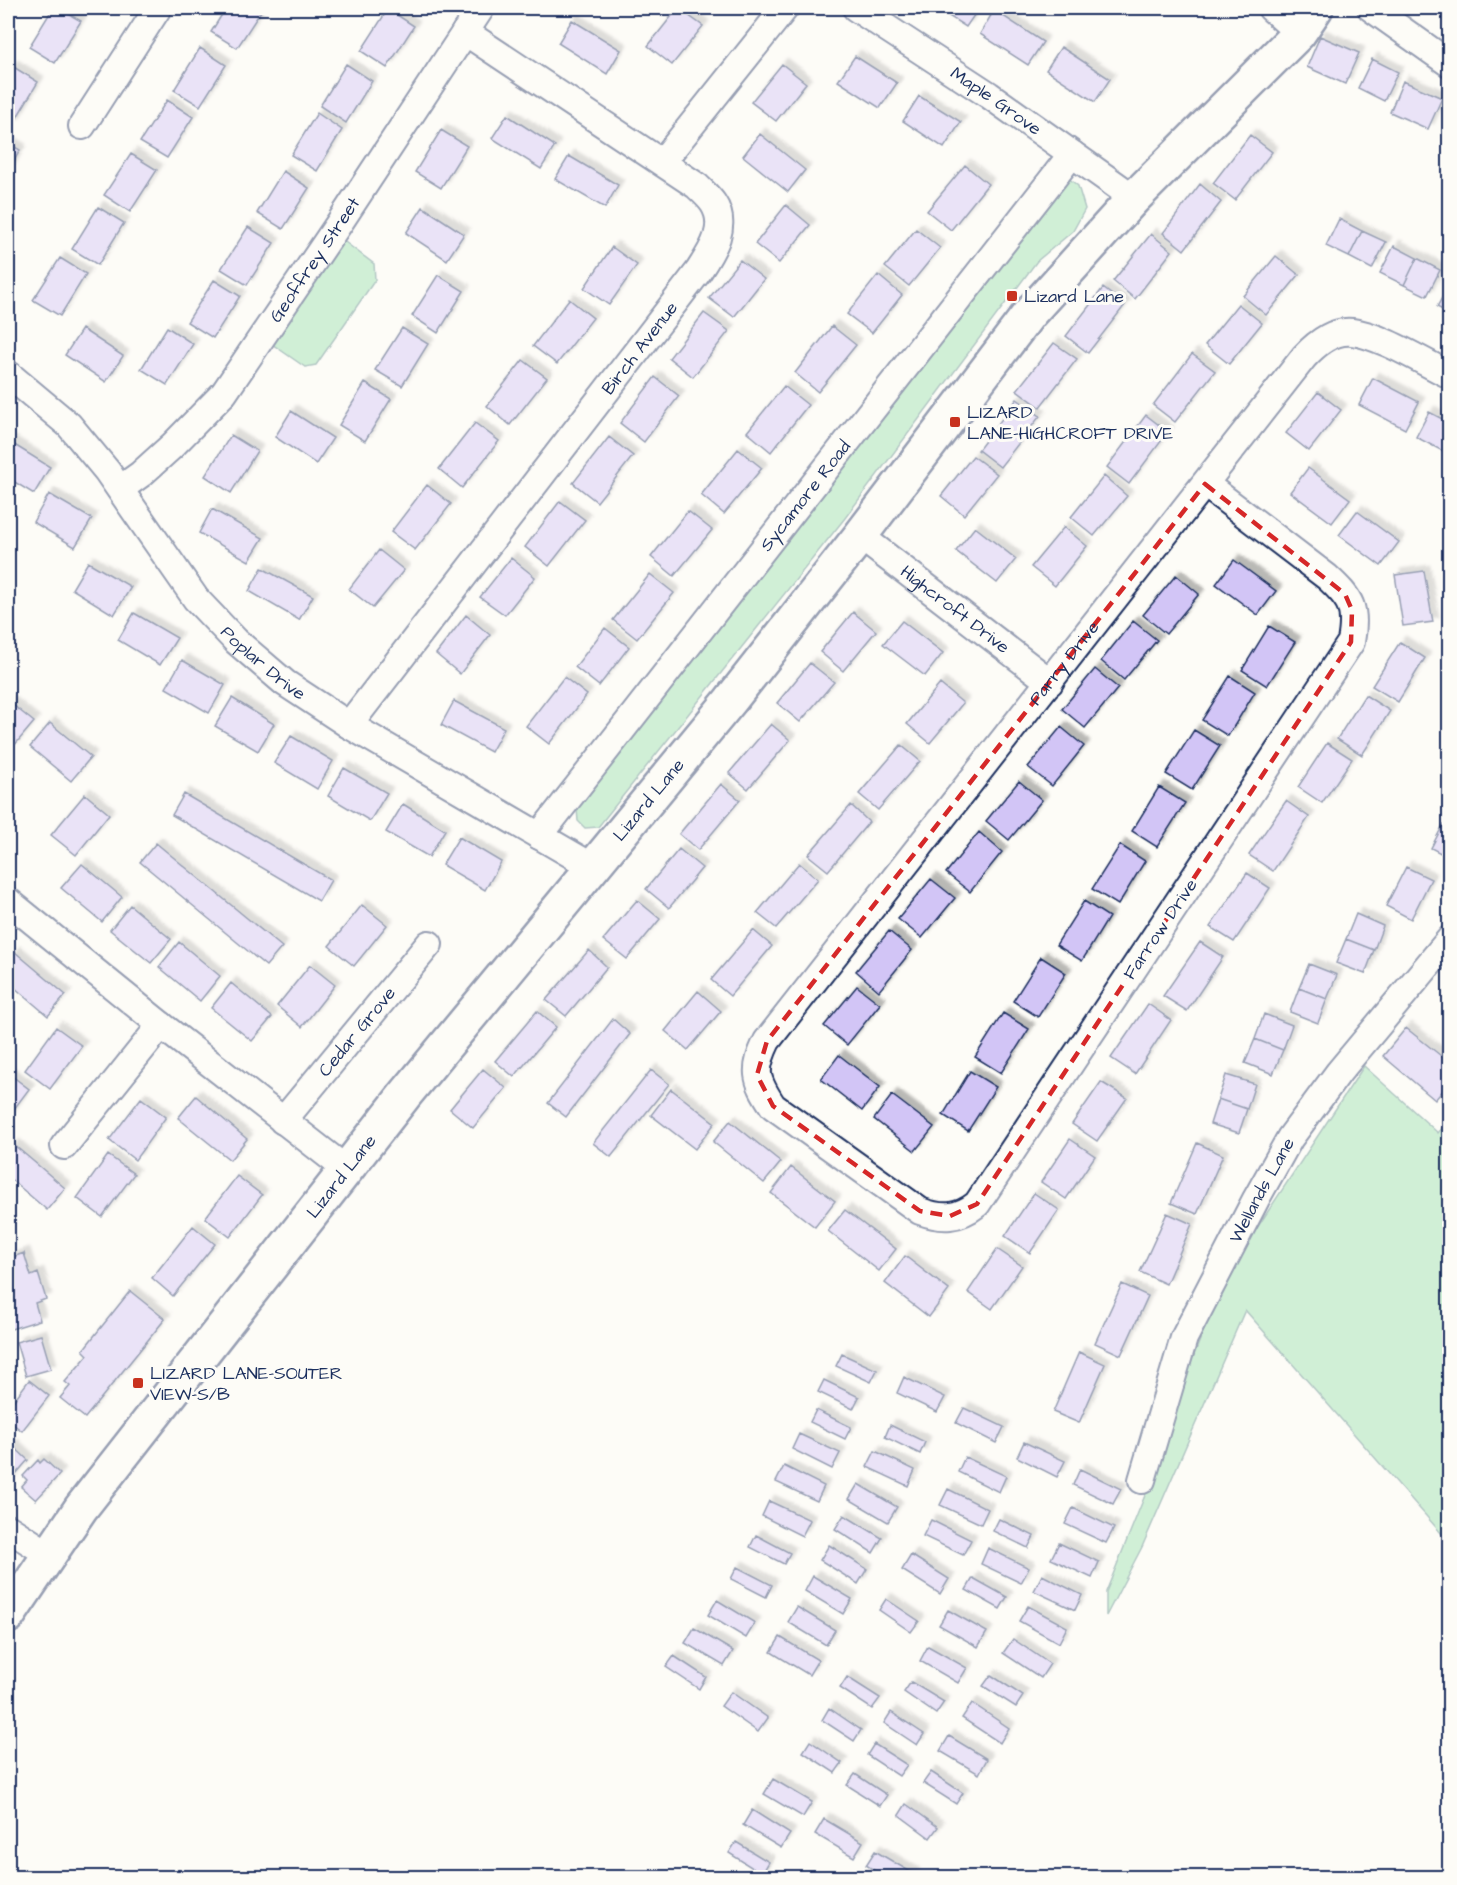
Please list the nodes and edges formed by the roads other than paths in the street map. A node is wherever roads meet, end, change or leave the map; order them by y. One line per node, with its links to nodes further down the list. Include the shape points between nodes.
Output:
1 (158, 8): 10 (street)
2 (481, 8): 8 (street, Geoffrey Street)
3 (785, 8): 12 (street)
4 (856, 8): 11 (street, Maple Grove)
5 (1271, 8): 7 (street)
6 (1371, 8): 9 (street)
7 (1307, 20): 13 (street, Lizard Lane)
8 (465, 32): 12 (street, Birch Avenue); 17 (street, Geoffrey Street, via 224,393 172,446)
9 (1449, 64)
10 (82, 126)
11 (1072, 154): 13 (street, Maple Grove); 21 (street, Sycamore Road)
12 (662, 162): 20 (street, Birch Avenue, via 697,186 714,204 720,226 714,248)
13 (1134, 198): 18 (street, Lizard Lane, via 1029,315)
14 (8, 374): 17 (street, Poplar Drive, via 69,426)
15 (1449, 375): 16 (street, Parry Drive, via 1374,338 1350,332 1332,336 1304,357)
16 (1205, 484): 19 (street, Parry Drive); 27 (street, Farrow Drive, via 1345,594 1352,610 1351,642 977,1204 966,1213 950,1216 936,1217 920,1211)
17 (120, 489): 20 (street, Poplar Drive, via 196,599 236,641 285,683)
18 (861, 536): 19 (street, Highcroft Drive); 22 (street, Lizard Lane)
19 (1050, 682): 27 (street, Parry Drive, via 767,1041 757,1075)
20 (349, 725): 21 (street, Poplar Drive)
21 (539, 836): 22 (street, Poplar Drive)
22 (593, 867): 30 (street, Lizard Lane)
23 (8, 901): 26 (street)
24 (1449, 939): 31 (street, Wellands Lane, via 1290,1138 1184,1338)
25 (429, 944): 28 (street, Cedar Grove)
26 (161, 1025): 28 (street); 29 (street)
27 (773, 1106)
28 (283, 1121): 30 (street)
29 (64, 1146)
30 (347, 1170): 33 (street, Lizard Lane, via 81,1508)
31 (1142, 1480)
32 (8, 1528): 33 (street)
33 (50, 1555): 34 (street, Lizard Lane)
34 (8, 1616)

